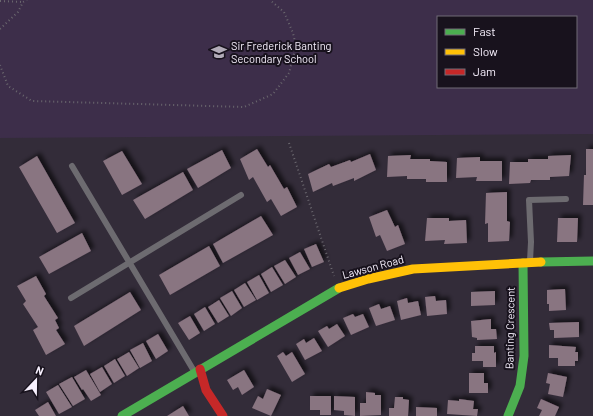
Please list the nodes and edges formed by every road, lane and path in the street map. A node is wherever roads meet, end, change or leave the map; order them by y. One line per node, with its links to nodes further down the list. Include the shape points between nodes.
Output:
1 (27, 0): 4 (path)
2 (270, 0): 6 (path, via 284,12 296,46 289,73 273,94 244,107 32,101 8,86)
3 (0, 1): 4 (path)
4 (23, 2): 5 (path, via 18,12)
5 (0, 30)
6 (0, 65)
7 (289, 143): 14 (path)
8 (72, 166): 12 (lane)
9 (241, 196): 12 (lane)
10 (566, 199): 13 (lane, via 529,200 531,242)
11 (593, 261): 13 (street, Lawson Road)
12 (129, 262): 15 (lane); 16 (lane)
13 (526, 263): 14 (street, Lawson Road, via 413,269 368,278); 19 (street, Banting Crescent, via 524,356 520,386)
14 (339, 288): 16 (street, Lawson Road)
15 (71, 298)
16 (197, 371): 17 (street, Lawson Road); 18 (street)
17 (122, 416)
18 (223, 416)
19 (508, 416)

